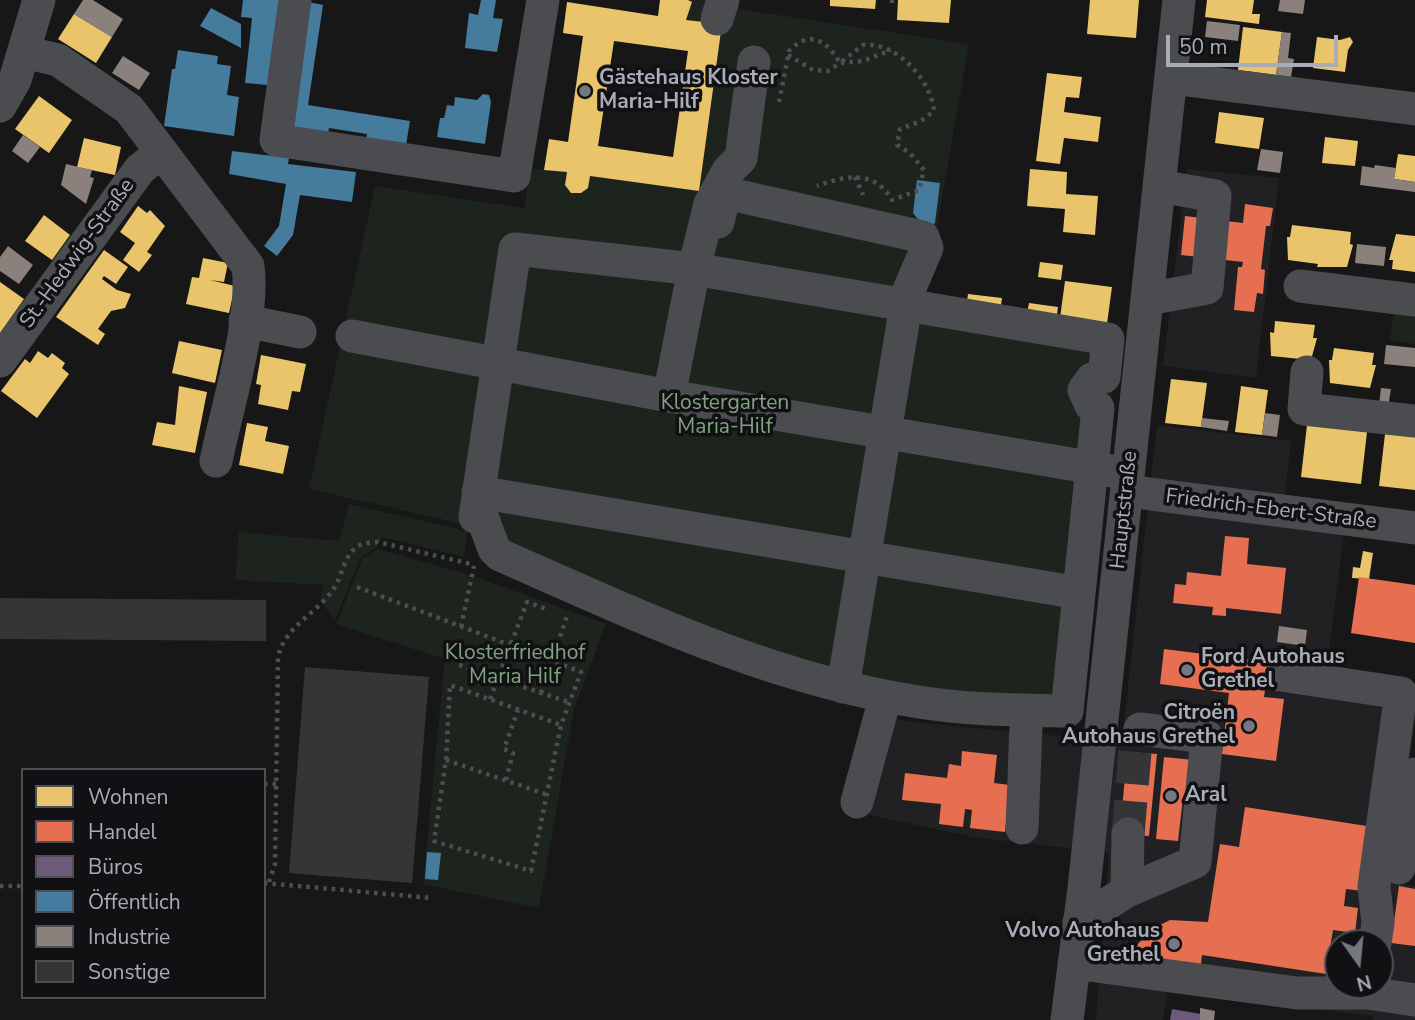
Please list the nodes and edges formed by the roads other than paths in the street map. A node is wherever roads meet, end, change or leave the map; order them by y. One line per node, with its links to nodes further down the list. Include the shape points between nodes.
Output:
1 (39, 0): 5 (street)
2 (295, 0): 3 (street, via 275,140 514,176)
3 (543, 0)
4 (1179, 0): 7 (street, Hauptstraße)
5 (24, 52): 8 (street); 10 (street, via 58,60 101,88 129,109)
6 (754, 62): 12 (street, via 741,158 728,171 710,204)
7 (1171, 78): 9 (street); 11 (street, Hauptstraße)
8 (0, 106)
9 (1415, 109)
10 (162, 152): 17 (street, via 248,266 251,285); 20 (street, St.-Hedwig-Straße, via 140,169)
11 (1160, 186): 14 (street, Hauptstraße); 14 (street, via 1215,195 1207,288)
12 (700, 269): 16 (street); 16 (street, via 725,193 923,237 927,248); 21 (street, via 515,249); 23 (street)
13 (1300, 286): 15 (street)
14 (1148, 299): 28 (street, Hauptstraße)
15 (1415, 300)
16 (905, 304): 25 (street); 27 (street, via 1108,339 1104,377 1091,379 1084,390 1091,405 1098,408)
17 (246, 321): 18 (street); 26 (street)
18 (300, 332)
19 (352, 336): 21 (street, Friedrich-Ebert-Straße)
20 (0, 361)
21 (498, 363): 23 (street, Friedrich-Ebert-Straße); 29 (street)
22 (1307, 372): 24 (street, via 1304,408)
23 (669, 396): 25 (street, Friedrich-Ebert-Straße)
24 (1415, 421)
25 (887, 433): 27 (street, Friedrich-Ebert-Straße); 31 (street)
26 (216, 461)
27 (1090, 470): 28 (street, Friedrich-Ebert-Straße); 32 (street)
28 (1128, 482): 30 (street, Friedrich-Ebert-Straße); 37 (street, Hauptstraße)
29 (476, 513): 31 (street); 34 (street, via 500,555)
30 (1415, 528)
31 (865, 558): 32 (street); 34 (street)
32 (1079, 593): 34 (street, via 1067,711 974,709)
33 (1280, 675): 46 (street, via 1401,693 1374,886)
34 (846, 695): 35 (street)
35 (882, 709): 36 (street); 40 (street)
36 (1026, 726): 38 (street); 41 (street)
37 (1131, 728): 38 (street, Hauptstraße); 44 (street, via 1207,737 1195,862)
38 (1099, 734): 45 (street, Hauptstraße)
39 (1415, 774): 43 (street)
40 (857, 802)
41 (1022, 828)
42 (1135, 835): 44 (street)
43 (1399, 868)
44 (1127, 891): 45 (street)
45 (1079, 922): 47 (street, Hauptstraße)
46 (1377, 929)
47 (1074, 963): 48 (street, via 1297,993); 51 (street, Hauptstraße)
48 (1324, 991)
49 (1394, 995): 50 (street)
50 (1415, 1000)
51 (1067, 1020)

